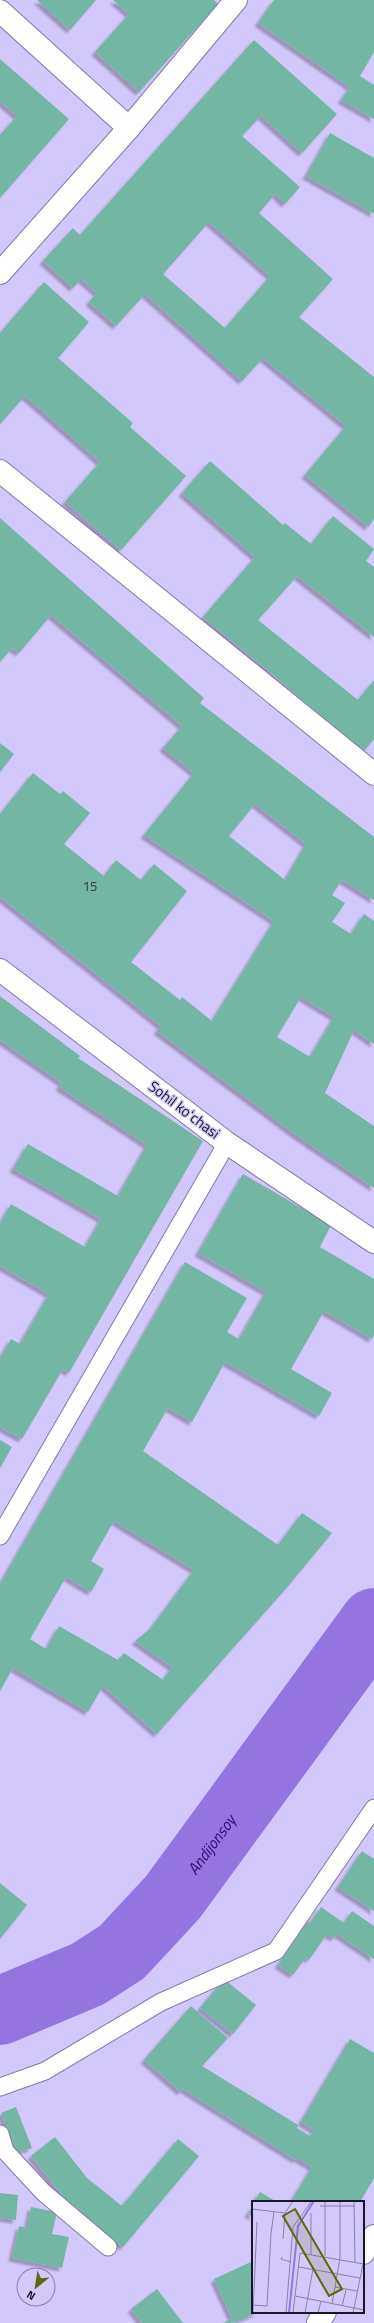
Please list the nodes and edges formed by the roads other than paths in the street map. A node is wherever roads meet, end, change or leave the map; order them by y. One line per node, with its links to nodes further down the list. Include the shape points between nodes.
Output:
1 (236, 0): 3 (street)
2 (0, 11): 3 (street)
3 (129, 128): 4 (street)
4 (0, 273)
5 (0, 471): 6 (street)
6 (374, 774)
7 (0, 970): 8 (street, Sohil koʻchasi)
8 (228, 1142): 9 (street, Sohil koʻchasi); 10 (lane)
9 (374, 1242)
10 (0, 1536)
11 (374, 1808): 12 (lane, via 276,1950 162,2002 45,2071)
12 (0, 2087)
13 (0, 2134): 14 (lane)
14 (2, 2153): 16 (lane)
15 (374, 2236): 17 (street)
16 (108, 2247)
17 (364, 2251)
18 (324, 2313): 19 (street)
19 (318, 2323)

